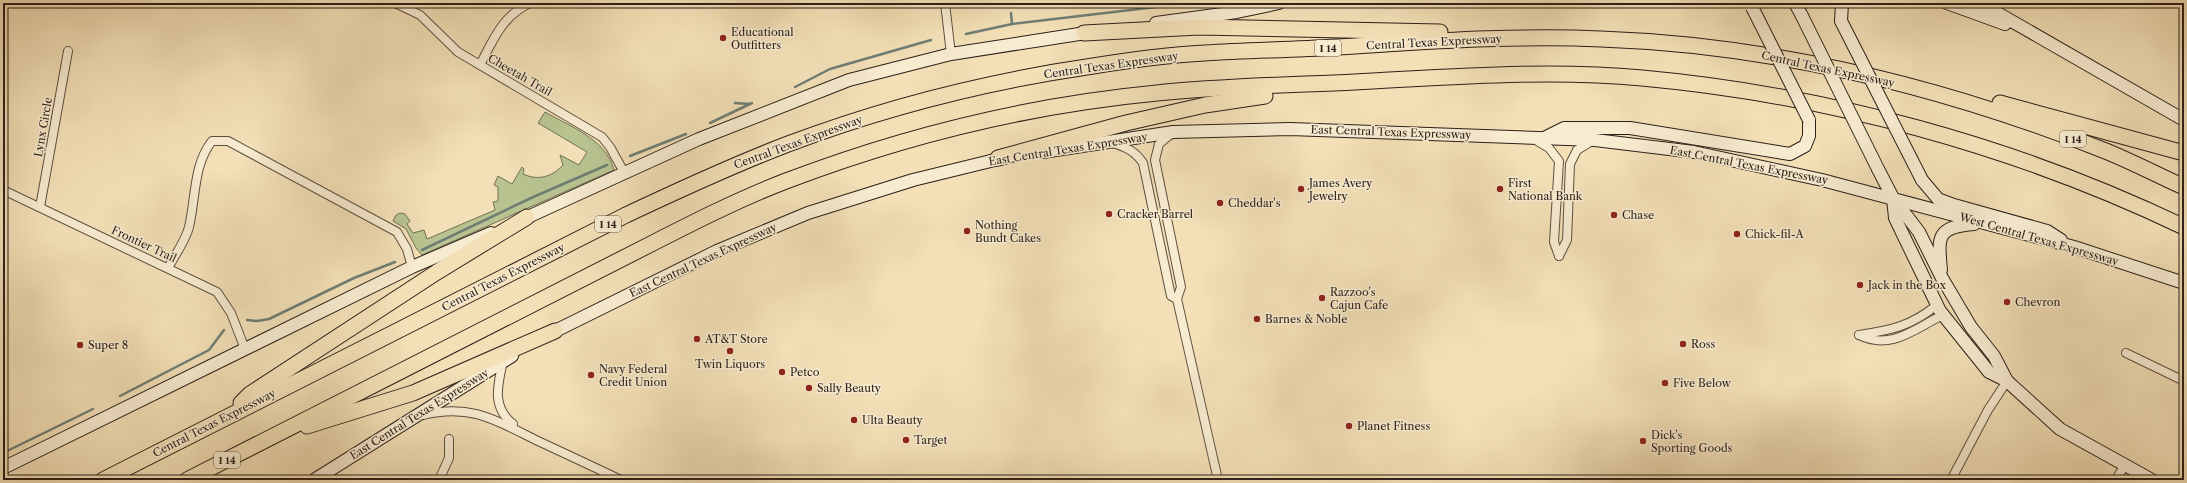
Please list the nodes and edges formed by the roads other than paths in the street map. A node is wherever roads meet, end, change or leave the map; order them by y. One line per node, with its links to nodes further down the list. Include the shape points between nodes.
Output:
1 (395, 3): 15 (street, Cheetah Trail, via 420,15 458,52)
2 (530, 3): 15 (street, via 513,12 505,21)
3 (945, 3): 14 (street)
4 (1279, 3): 10 (main road, via 1237,12)
5 (1795, 3): 30 (main road, bridge)
6 (1842, 3): 36 (main road, bridge, via 1841,21 1922,180 1938,199 2047,232)
7 (1947, 3): 11 (main road)
8 (1978, 3): 11 (main road)
9 (1750, 5): 21 (main road, bridge, via 1809,120 1809,136 1805,146 1790,154 1705,138 1630,128 1564,128)
10 (1084, 33): 12 (highway, via 1199,27 1258,27 1345,31 1494,32); 14 (main road)
11 (2034, 34): 18 (main road)
12 (1512, 38): 17 (highway, Central Texas Expressway / I 14, via 1602,39 1704,47 1788,59); 50 (highway, Central Texas Expressway / I 14, via 1205,53 1132,61 1032,76 906,105 794,142 708,176)
13 (68, 51): 31 (street, Lynx Circle)
14 (951, 54): 26 (main road, via 842,82 698,139)
15 (480, 65): 26 (street, Cheetah Trail, via 602,137)
16 (1418, 79): 25 (highway, via 1398,87 1251,96 1126,122); 29 (highway, I 14, via 1530,74 1583,75 1640,78 1735,89 1804,101 1935,133 2003,154); 53 (highway, I 14, via 1156,93 1021,114 865,153 784,182 726,207)
17 (1959, 100): 24 (highway, via 2000,103); 27 (highway, Central Texas Expressway / I 14, via 2108,151)
18 (2184, 120)
19 (1173, 132): 20 (main road, East Central Texas Expressway, via 1290,128); 23 (main road, East Central Texas Expressway); 41 (street, via 1159,144 1154,160 1181,286)
20 (1532, 138): 21 (main road, East Central Texas Expressway); 22 (street, via 1549,148 1558,161 1554,242 1559,256 1567,240 1570,164 1577,150)
21 (1545, 138): 22 (main road, East Central Texas Expressway)
22 (1595, 140): 30 (main road, East Central Texas Expressway, via 1694,152 1785,171)
23 (1108, 142): 25 (main road, East Central Texas Expressway); 41 (street, via 1126,147 1143,163 1171,296)
24 (2184, 153)
25 (998, 158): 43 (main road, East Central Texas Expressway, via 913,180 808,213 717,251)
26 (625, 174): 32 (main road)
27 (2184, 187)
28 (3, 190): 31 (street, Frontier Trail)
29 (2112, 195): 34 (highway, I 14); 35 (highway, via 2130,210)
30 (1892, 198): 33 (main road, West Central Texas Expressway); 39 (main road, via 1919,232); 42 (main road, via 1895,218)
31 (40, 207): 38 (street, Frontier Trail)
32 (527, 217): 37 (main road); 50 (highway, via 250,394)
33 (1982, 223): 36 (main road, West Central Texas Expressway); 39 (main road, via 1959,225 1945,231 1940,238)
34 (2184, 227)
35 (2184, 238)
36 (2074, 247): 40 (main road, West Central Texas Expressway)
37 (412, 267): 38 (street, via 407,249 397,232 228,141 212,141 204,151 200,163 189,229); 45 (main road)
38 (168, 268): 45 (street, Frontier Trail, via 217,292 223,298)
39 (1942, 278): 44 (main road, via 1971,328)
40 (2184, 283)
41 (1177, 299): 62 (street)
42 (1940, 310): 42 (street, via 1925,314 1900,328 1859,335 1872,341 1897,339 1916,331); 44 (main road, via 1942,302 1947,303 1969,332); 48 (main road, via 1989,372)
43 (555, 330): 47 (main road, East Central Texas Expressway); 53 (highway, via 412,393)
44 (1987, 347): 48 (main road)
45 (245, 349): 56 (main road)
46 (2126, 353): 49 (street)
47 (503, 361): 51 (main road, East Central Texas Expressway); 52 (street, via 497,388 499,404 505,418)
48 (2007, 381): 55 (main road, via 2060,429); 63 (street, via 1988,410)
49 (2184, 381)
50 (227, 417): 57 (highway, Central Texas Expressway / I 14)
51 (412, 418): 52 (street, via 442,410 467,412 482,414); 59 (main road, East Central Texas Expressway)
52 (519, 430): 61 (street)
53 (266, 439): 58 (highway, I 14)
54 (449, 439): 60 (street, via 449,458)
55 (2124, 466): 64 (street); 65 (main road)
56 (3, 468)
57 (103, 480)
58 (187, 480)
59 (314, 480)
60 (439, 480)
61 (621, 480)
62 (1218, 480)
63 (1951, 480)
64 (2116, 480)
65 (2152, 480)

